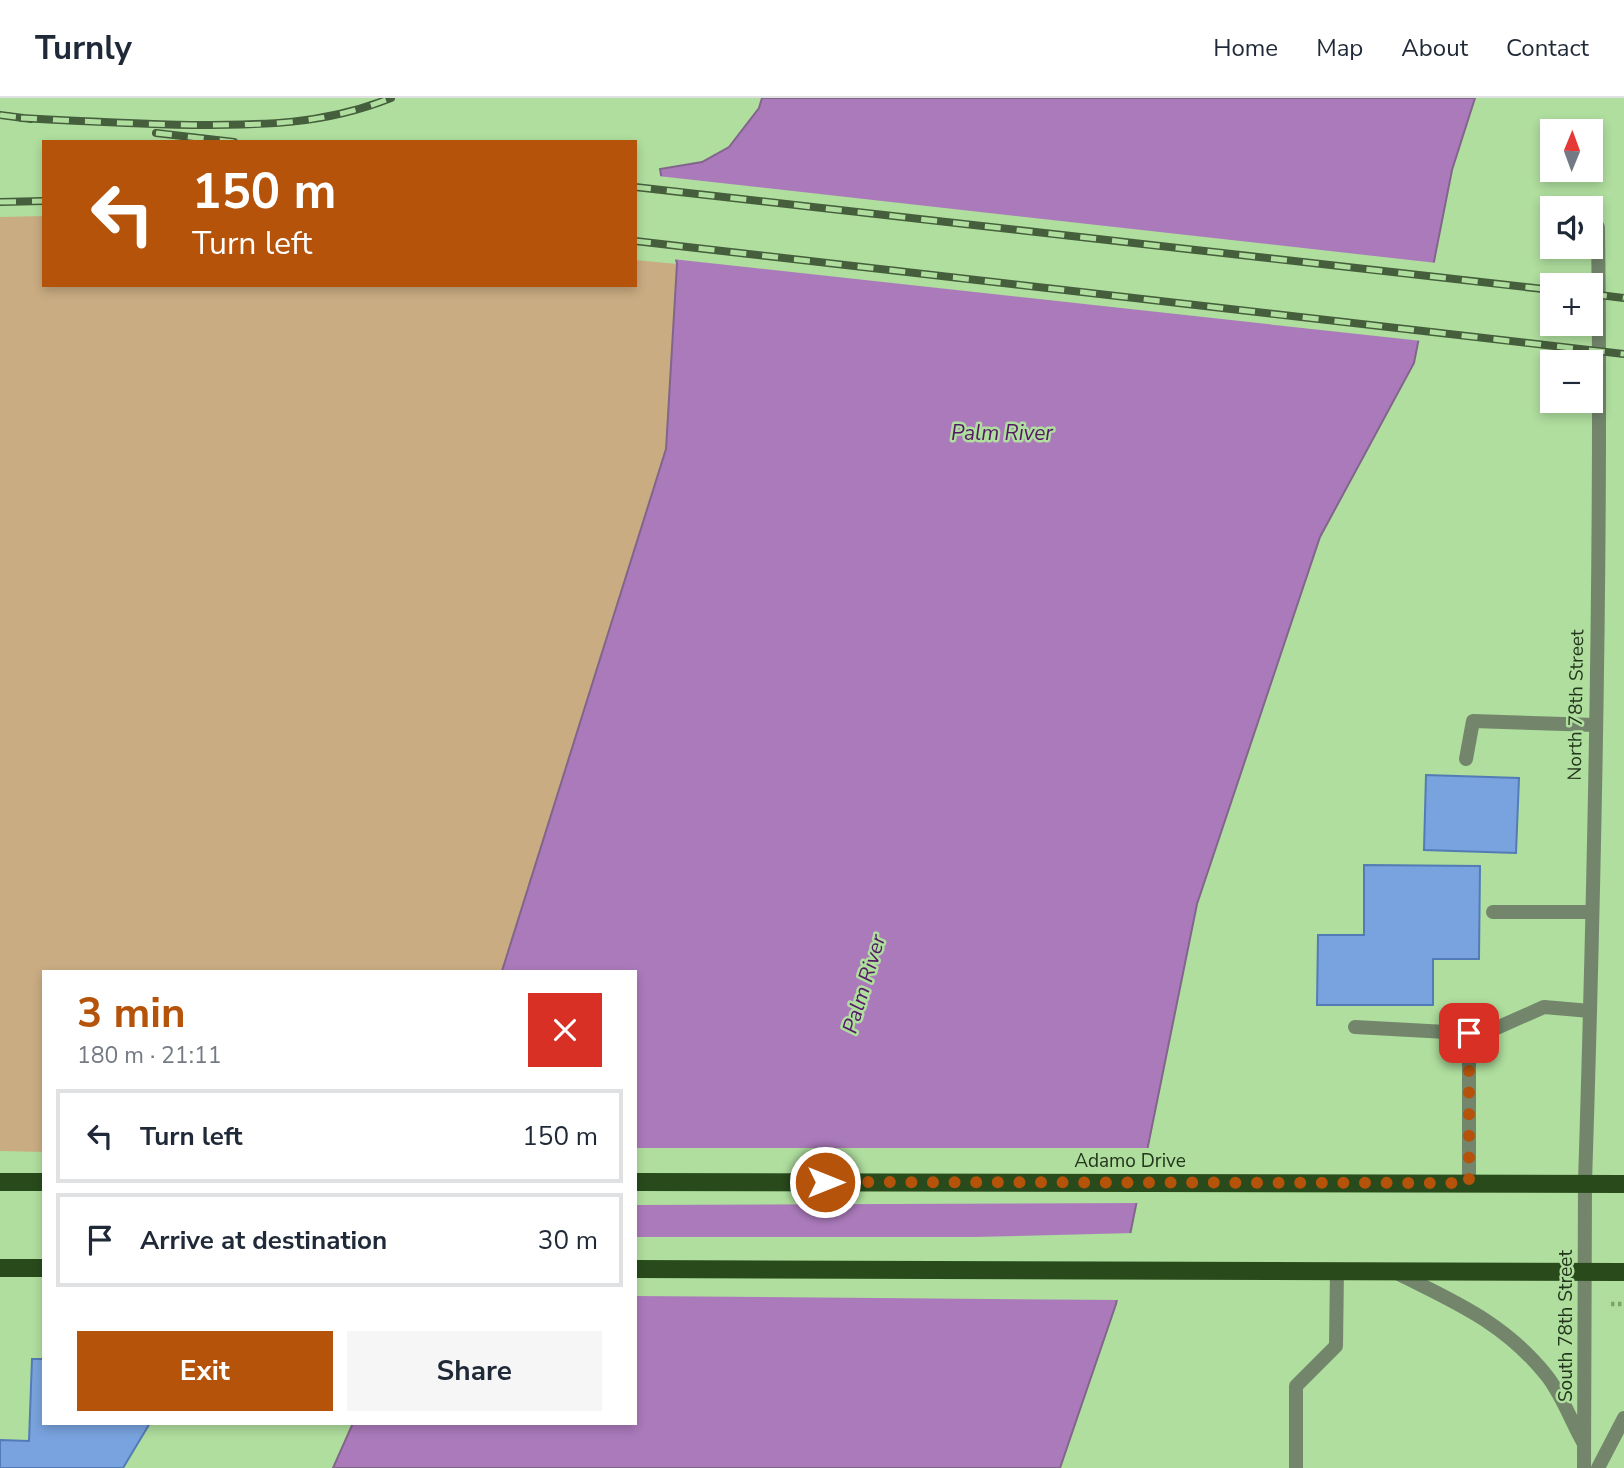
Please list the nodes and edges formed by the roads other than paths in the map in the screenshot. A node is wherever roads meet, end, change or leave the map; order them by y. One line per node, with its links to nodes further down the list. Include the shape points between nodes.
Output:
1 (1598, 259): 2 (street, North 78th Street)
2 (1595, 725): 3 (street, via 1473,722); 5 (street, North 78th Street)
3 (1466, 759)
4 (1493, 912): 5 (street)
5 (1592, 912): 6 (street, North 78th Street)
6 (1591, 1011): 8 (street, via 1544,1007 1483,1034); 13 (street, North 78th Street)
7 (1355, 1027): 8 (street)
8 (1469, 1033): 12 (street)
9 (0, 1182): 10 (main road)
10 (42, 1182)
11 (637, 1182): 12 (main road, Adamo Drive)
12 (1469, 1183): 13 (main road, Adamo Drive)
13 (1585, 1183): 14 (main road, Adamo Drive); 20 (street, South 78th Street)
14 (1624, 1184)
15 (0, 1268): 16 (main road)
16 (42, 1268)
17 (637, 1269): 18 (main road)
18 (1337, 1270): 19 (main road); 24 (street, via 1336,1346 1296,1386)
19 (1393, 1270): 20 (main road); 23 (street, via 1478,1313 1518,1344 1549,1378)
20 (1586, 1271): 21 (main road); 23 (street, South 78th Street)
21 (1624, 1272)
22 (1624, 1418): 26 (street)
23 (1584, 1445): 25 (street, South 78th Street)
24 (1296, 1468)
25 (1584, 1468)
26 (1598, 1468)

